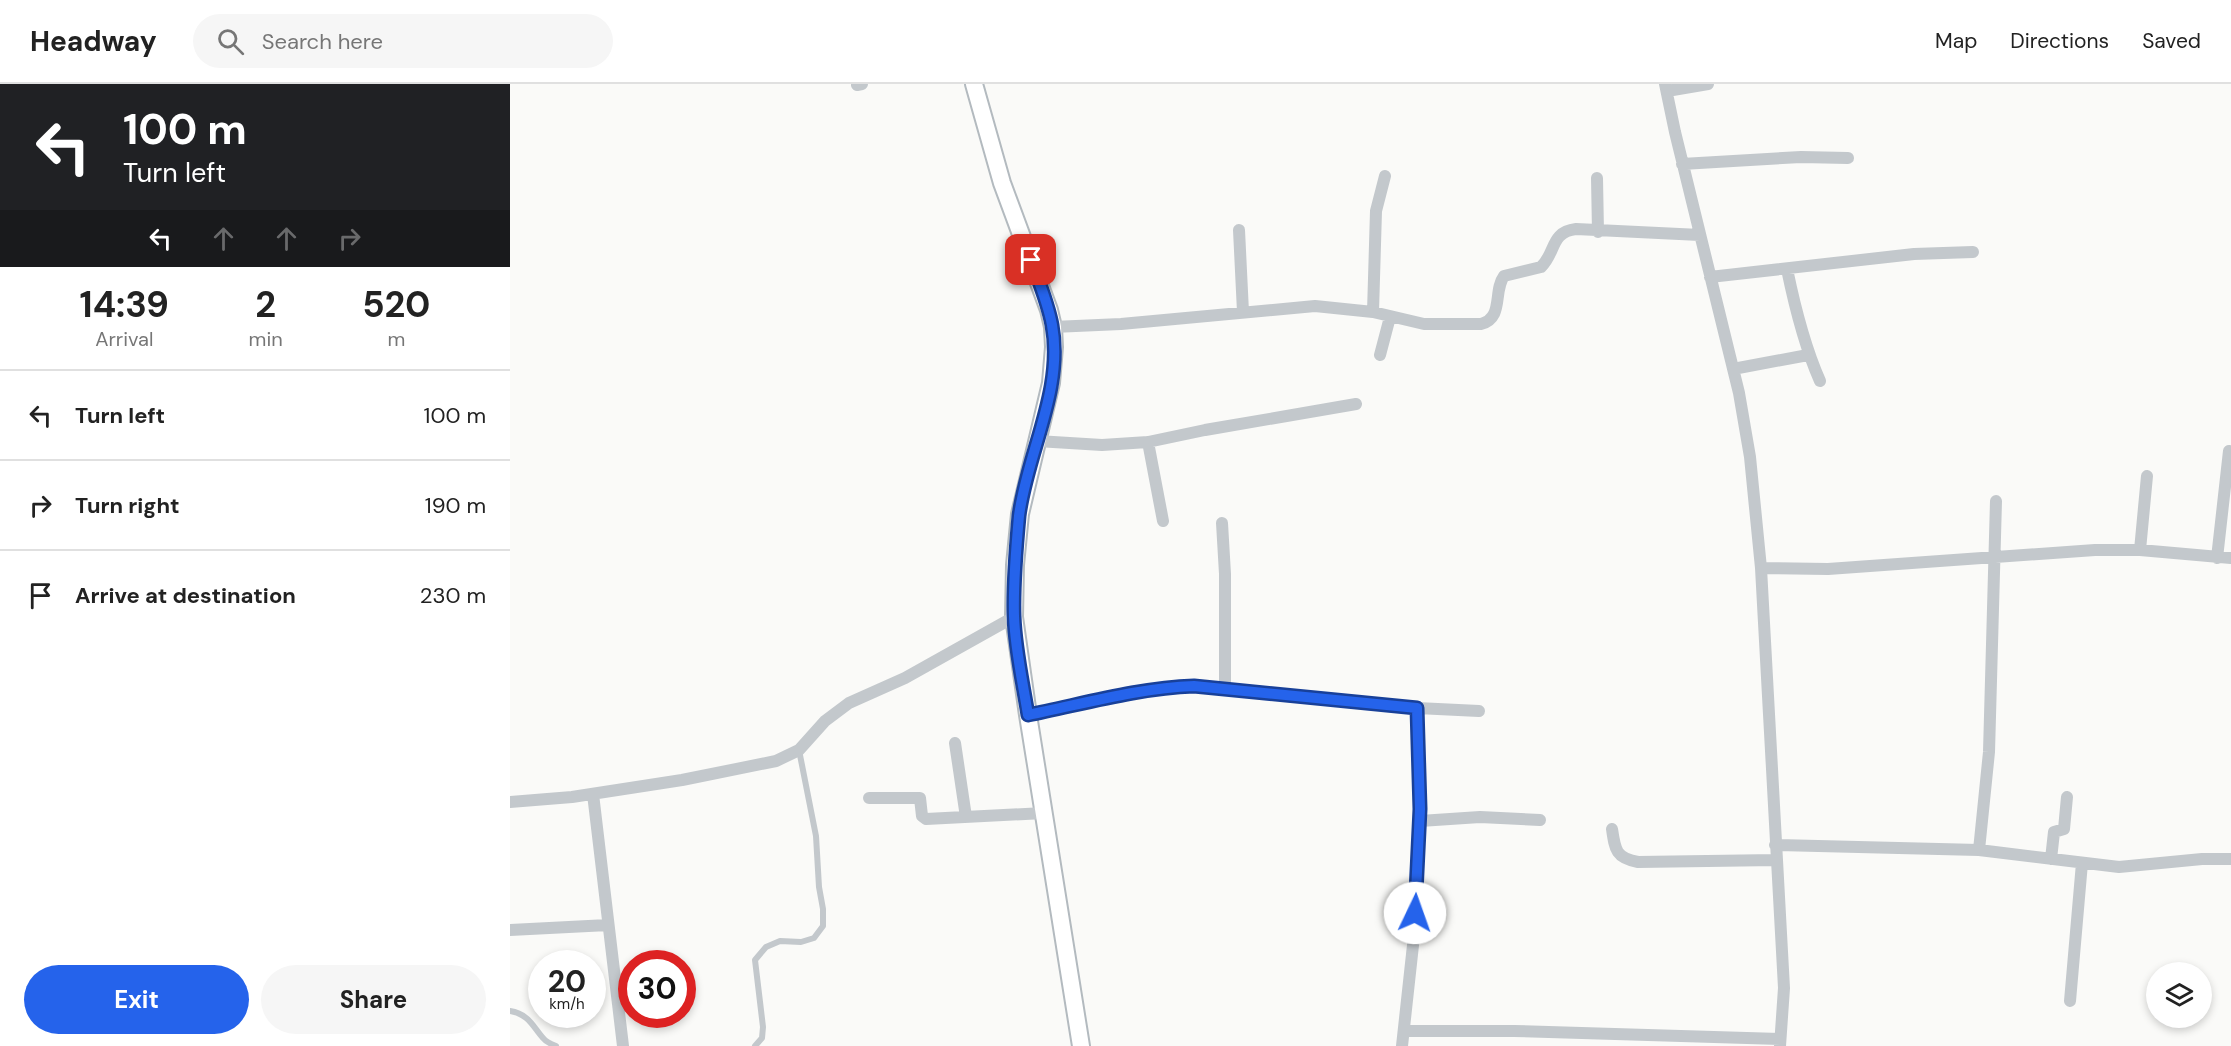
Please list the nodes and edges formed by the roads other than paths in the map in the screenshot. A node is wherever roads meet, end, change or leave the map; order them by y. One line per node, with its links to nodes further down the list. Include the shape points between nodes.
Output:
1 (862, 84): 4 (street)
2 (974, 84): 19 (main road, via 1002,183)
3 (1708, 84): 5 (street)
4 (857, 85)
5 (1666, 88): 7 (street)
6 (1848, 158): 7 (street)
7 (1682, 164): 12 (street)
8 (1385, 176): 17 (street, via 1376,211)
9 (1597, 178): 11 (street)
10 (1239, 230): 16 (street)
11 (1598, 232): 12 (street); 18 (street, via 1564,232 1541,267 1504,276 1496,311 1488,322 1424,324)
12 (1700, 235): 15 (street)
13 (1973, 252): 14 (street, via 1914,254)
14 (1787, 269): 15 (street); 21 (street)
15 (1710, 277): 22 (street)
16 (1243, 312): 17 (street, via 1315,306); 19 (street)
17 (1373, 312): 18 (street)
18 (1390, 317): 20 (street)
19 (1053, 327): 25 (main road, via 1053,363)
20 (1380, 355)
21 (1808, 355): 22 (street); 23 (street)
22 (1733, 369): 36 (street, via 1750,457)
23 (1820, 381)
24 (1356, 404): 26 (street)
25 (1037, 441): 26 (street, via 1101,445); 37 (main road, via 1020,514)
26 (1148, 442): 30 (street)
27 (2229, 451): 34 (street)
28 (2147, 476): 32 (street)
29 (1996, 501): 33 (street)
30 (1163, 521)
31 (1222, 523): 38 (street)
32 (2140, 550): 33 (street); 34 (street)
33 (1993, 556): 36 (street, via 1828,569); 54 (street, via 1989,752)
34 (2217, 558): 35 (street)
35 (2231, 558)
36 (1761, 568): 53 (street)
37 (1014, 617): 41 (main road); 43 (street, via 905,678 849,703 825,721)
38 (1225, 688): 39 (street); 41 (street, via 1167,687)
39 (1417, 708): 40 (street); 51 (street)
40 (1479, 711)
41 (1028, 715): 48 (main road)
42 (955, 743): 49 (street)
43 (799, 750): 44 (street, via 776,761); 67 (lane, via 816,836 823,926 814,938 780,941 766,947 755,960 763,1026 762,1038)
44 (593, 794): 47 (street); 59 (street)
45 (2067, 797): 57 (street, via 2064,829 2054,832)
46 (869, 798): 49 (street, via 914,796 920,798 922,816 926,819)
47 (510, 802)
48 (1044, 813): 49 (street); 68 (main road)
49 (966, 817)
50 (1540, 820): 51 (street, via 1480,817)
51 (1419, 821): 63 (street, via 1414,936)
52 (1612, 830): 56 (street, via 1618,854 1626,860)
53 (1775, 845): 54 (street); 56 (street)
54 (1979, 850): 57 (street)
55 (2231, 859): 58 (street, via 2119,867)
56 (1776, 860): 64 (street, via 1784,988)
57 (2051, 860): 58 (street)
58 (2082, 862): 61 (street)
59 (608, 925): 60 (street); 66 (street)
60 (510, 930)
61 (2070, 1001)
62 (510, 1011): 65 (lane, via 534,1023 544,1040)
63 (1404, 1031): 64 (street, via 1514,1031); 69 (street)
64 (1780, 1043)
65 (555, 1046)
66 (623, 1046)
67 (755, 1046)
68 (1080, 1046)
69 (1402, 1046)

